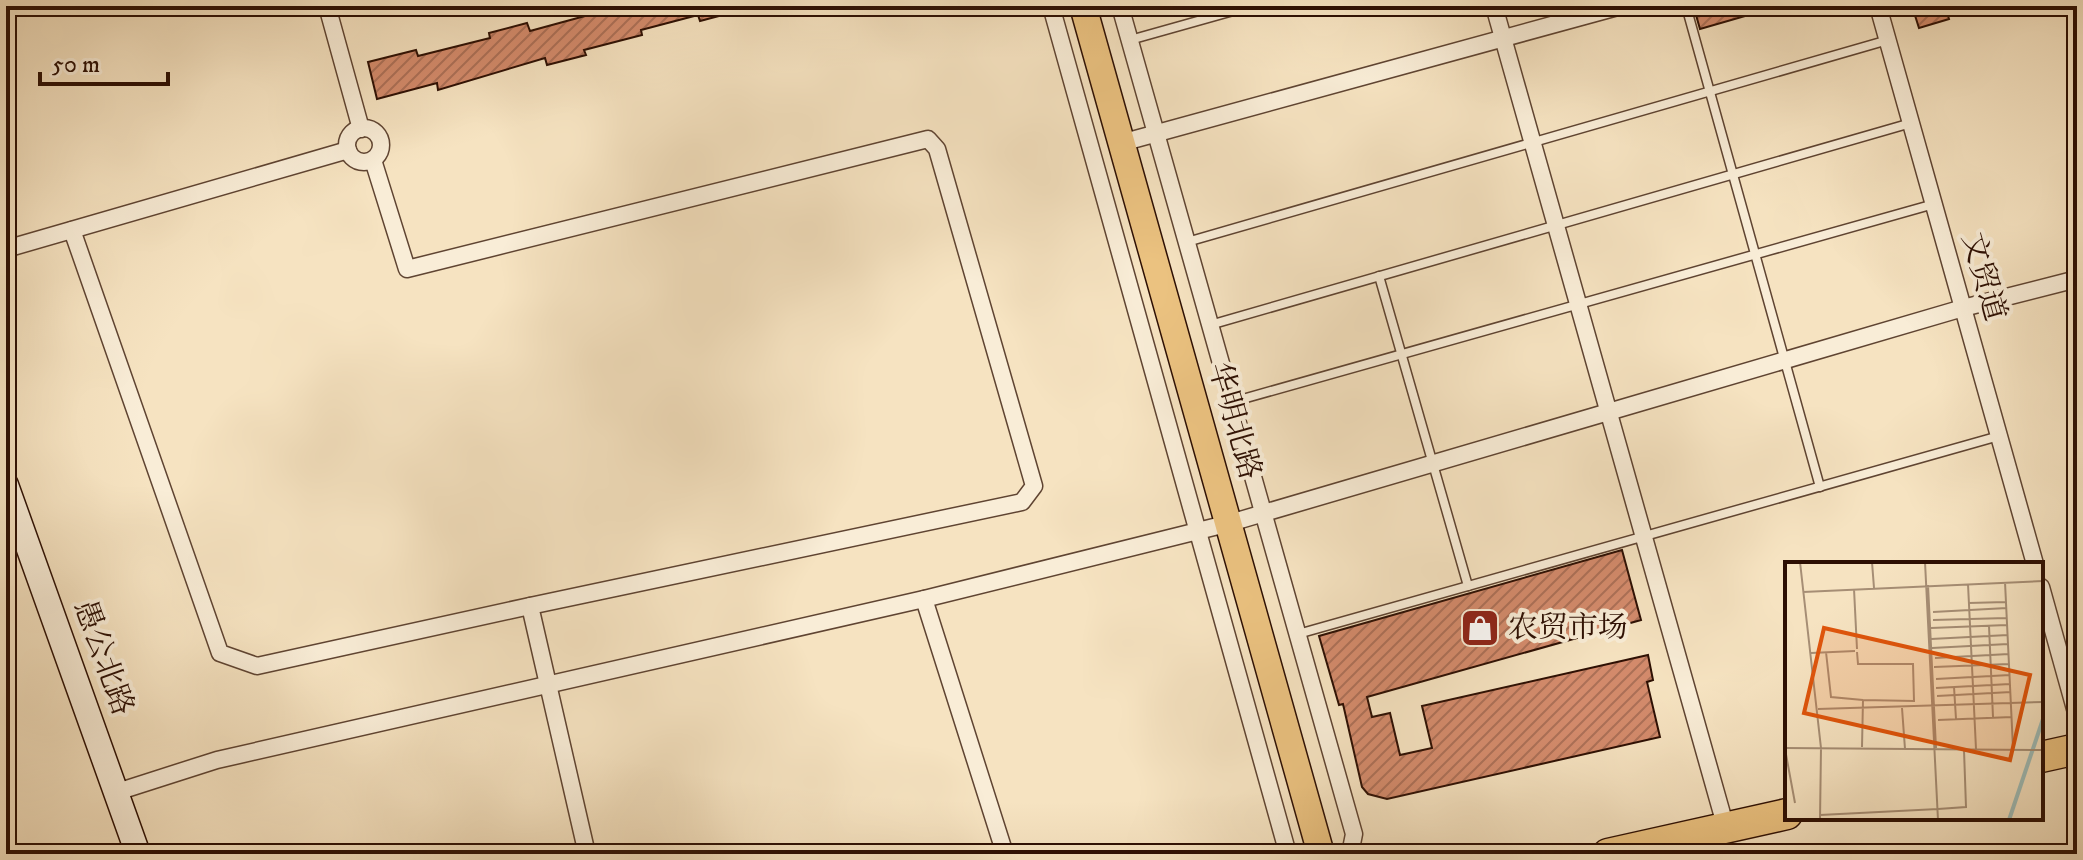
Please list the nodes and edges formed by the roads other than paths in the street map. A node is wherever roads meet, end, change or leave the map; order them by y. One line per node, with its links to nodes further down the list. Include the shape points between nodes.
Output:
1 (327, 6): 15 (street)
2 (1051, 6): 43 (street)
3 (1083, 6): 18 (main road, 华明北路)
4 (1120, 6): 11 (street)
5 (1251, 6): 11 (lane)
6 (1494, 6): 10 (street)
7 (1621, 6): 10 (street)
8 (1686, 6): 13 (lane)
9 (1878, 6): 12 (street, 文贸道)
10 (1503, 39): 16 (street); 17 (street)
11 (1130, 40): 16 (street)
12 (1888, 40): 13 (lane); 14 (street, 文贸道)
13 (1710, 91): 17 (lane); 21 (lane)
14 (1911, 123): 21 (lane); 22 (street, 文贸道)
15 (361, 129): 19 (street, via 351,134); 20 (street, via 379,137 381,147)
16 (1156, 134): 18 (street); 25 (street)
17 (1533, 142): 23 (street); 25 (lane)
18 (1121, 143): 42 (main road, 华明北路)
19 (348, 150): 20 (street, via 358,161); 24 (street)
20 (373, 160): 49 (street, via 407,269 928,139 937,149 1034,486 1022,502)
21 (1733, 175): 23 (lane); 27 (lane)
22 (1934, 204): 27 (lane); 31 (street, 文贸道)
23 (1556, 225): 28 (lane); 30 (street)
24 (72, 230): 26 (street); 49 (street, via 220,653 257,666)
25 (1187, 242): 32 (street)
26 (6, 249)
27 (1755, 254): 30 (lane); 34 (lane)
28 (1379, 276): 32 (lane); 33 (lane)
29 (2077, 279): 31 (street)
30 (1579, 304): 33 (lane); 36 (street)
31 (1963, 308): 34 (street); 37 (street, 文贸道)
32 (1210, 325): 35 (street)
33 (1401, 355): 35 (lane); 38 (lane)
34 (1785, 360): 36 (street); 40 (lane)
35 (1232, 402): 41 (street)
36 (1609, 412): 38 (street); 44 (street)
37 (1999, 436): 40 (lane); 45 (street, 文贸道)
38 (1433, 464): 41 (street); 46 (lane)
39 (6, 485): 55 (main road, 愚公北路)
40 (1820, 487): 44 (lane)
41 (1264, 513): 42 (street); 50 (street)
42 (1230, 523): 43 (street); 62 (main road, 华明北路)
43 (1197, 531): 48 (street); 61 (street)
44 (1644, 537): 46 (lane); 57 (street)
45 (2034, 562)
46 (1468, 586): 50 (lane)
47 (2043, 594): 52 (street)
48 (924, 599): 51 (street); 60 (street)
49 (530, 606): 51 (street)
50 (1298, 634): 63 (street, via 1354,834)
51 (548, 683): 55 (street, via 217,760); 59 (street)
52 (2077, 716)
53 (2077, 749): 54 (highway)
54 (2043, 757)
55 (117, 792): 58 (main road, 愚公北路)
56 (1785, 814): 57 (highway)
57 (1726, 828): 64 (highway)
58 (138, 854)
59 (587, 854)
60 (1005, 854)
61 (1288, 854)
62 (1321, 854)
63 (1350, 854)
64 (1611, 854)

